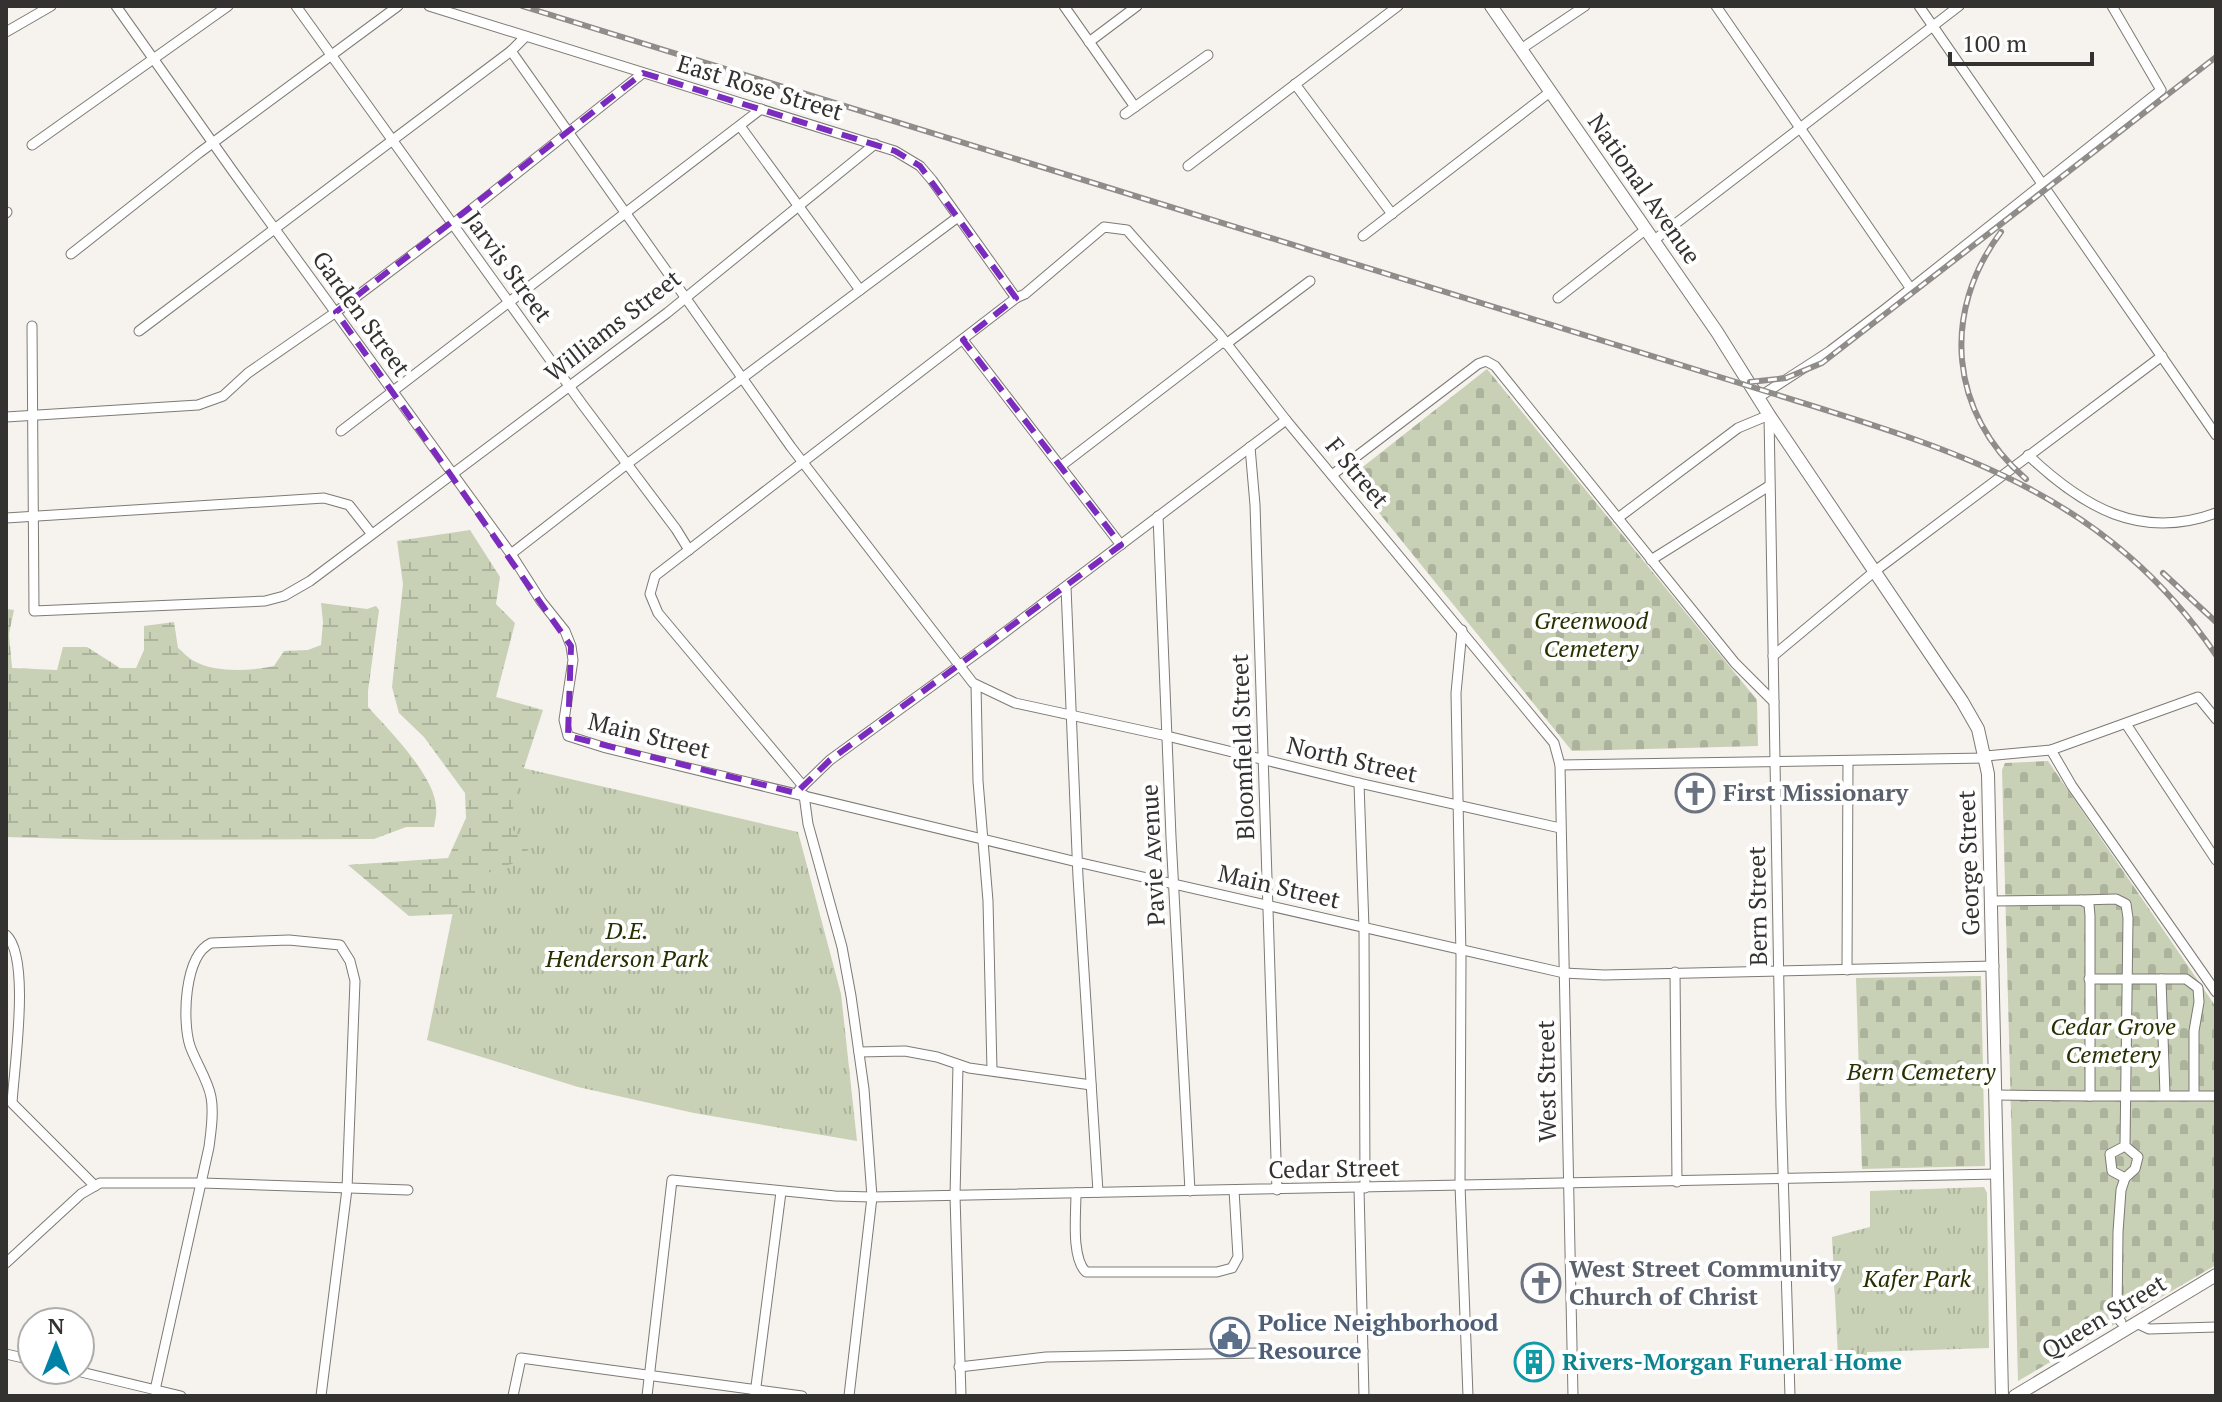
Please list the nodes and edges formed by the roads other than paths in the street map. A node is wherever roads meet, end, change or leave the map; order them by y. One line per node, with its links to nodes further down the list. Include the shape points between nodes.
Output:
1 (51, 6): 17 (street)
2 (116, 6): 24 (street, Garden Street)
3 (228, 6): 24 (street)
4 (296, 6): 22 (street, Jarvis Street)
5 (398, 6): 22 (street)
6 (429, 6): 18 (street, East Rose Street)
7 (1064, 6): 19 (street)
8 (1137, 6): 19 (street)
9 (1398, 6): 26 (street)
10 (1491, 6): 20 (street, National Avenue)
11 (1585, 6): 20 (street)
12 (1716, 6): 32 (street)
13 (1919, 6): 16 (street)
14 (1959, 6): 16 (street)
15 (2112, 6): 39 (street, via 2161,90)
16 (1933, 26): 32 (street); 39 (street)
17 (6, 32)
18 (525, 37): 21 (street); 25 (street, East Rose Street)
19 (1089, 42): 28 (street)
20 (1521, 49): 27 (street, National Avenue)
21 (511, 51): 33 (street, North Street); 34 (street)
22 (331, 55): 34 (street, Jarvis Street); 35 (street)
23 (1208, 55): 28 (street)
24 (154, 60): 35 (street, Garden Street); 37 (street)
25 (643, 73): 29 (street, East Rose Street); 33 (street)
26 (1295, 84): 38 (street); 42 (street)
27 (1550, 92): 42 (street); 46 (street, National Avenue)
28 (1135, 107): 30 (street)
29 (761, 109): 31 (street); 36 (street, East Rose Street)
30 (1125, 114)
31 (740, 126): 40 (street); 41 (street)
32 (1800, 128): 46 (street); 50 (street)
33 (569, 133): 41 (street, North Street); 44 (street)
34 (392, 140): 44 (street, Jarvis Street); 45 (street)
35 (213, 144): 45 (street, Garden Street); 48 (street)
36 (875, 144): 40 (street, Williams Street); 43 (street, East Rose Street, via 920,166)
37 (32, 145)
38 (1188, 166)
39 (2043, 185): 50 (street); 61 (street)
40 (798, 207): 51 (street); 52 (street, Williams Street)
41 (626, 214): 52 (street, North Street); 55 (street)
42 (1392, 214): 47 (street)
43 (958, 217): 51 (street); 53 (street, East Rose Street)
44 (453, 224): 55 (street, Jarvis Street); 56 (street)
45 (275, 229): 56 (street, Garden Street); 58 (street)
46 (1649, 235): 54 (street); 65 (street, National Avenue)
47 (1363, 236)
48 (71, 254)
49 (1310, 281): 60 (street)
50 (1911, 289): 65 (street)
51 (860, 290): 62 (street)
52 (687, 296): 62 (street, North Street); 63 (street, Williams Street)
53 (1016, 298): 59 (street); 60 (street, F Street, via 1104,227 1127,230)
54 (1558, 298)
55 (509, 303): 63 (street, Jarvis Street); 64 (street)
56 (336, 312): 64 (street, Garden Street); 67 (street, via 223,396 198,405)
57 (32, 326): 67 (street)
58 (139, 331)
59 (963, 340): 74 (street); 76 (street)
60 (1225, 342): 69 (street, F Street); 76 (street)
61 (2162, 356): 71 (street); 73 (street)
62 (744, 377): 74 (street, North Street); 75 (street)
63 (569, 385): 75 (street, Jarvis Street); 77 (street, Williams Street)
64 (393, 393): 70 (street); 77 (street, Garden Street)
65 (1759, 397): 66 (street, George Street)
66 (1769, 415): 79 (street, Bern Street); 84 (street, via 1738,428); 90 (street, George Street)
67 (32, 416): 68 (street); 81 (street)
68 (6, 417)
69 (1286, 420): 72 (street); 78 (street, F Street)
70 (341, 431)
71 (2216, 435)
72 (1250, 447): 82 (street); 104 (street, Bloomfield Street)
73 (2028, 455): 80 (street, via 2102,511 2129,521 2178,523); 90 (street)
74 (804, 462): 87 (street); 94 (street, North Street)
75 (627, 464): 87 (street, Jarvis Street); 88 (street)
76 (1061, 466): 86 (street)
77 (452, 475): 85 (street, Williams Street); 88 (street, Garden Street)
78 (1332, 475): 84 (street, via 1486,361); 92 (street, F Street)
79 (1769, 486): 89 (street); 93 (street, Bern Street)
80 (2216, 513)
81 (32, 516): 83 (street); 85 (street, via 324,498 349,505); 85 (street, Williams Street, via 34,611 274,599 310,581)
82 (1158, 516): 86 (street); 101 (street, Pavie Avenue)
83 (6, 518)
84 (1618, 518): 89 (street)
85 (371, 533)
86 (1121, 545): 91 (street)
87 (689, 550): 109 (street, via 655,576 652,602)
88 (511, 554): 100 (street, Garden Street, via 571,646 564,720)
89 (1651, 560): 96 (street)
90 (1875, 571): 93 (street); 103 (street, George Street, via 1971,715)
91 (1066, 587): 94 (street); 97 (street)
92 (1462, 630): 107 (street, F Street, via 1554,743); 110 (street, via 1456,693)
93 (1773, 656): 96 (street, Bern Street)
94 (960, 665): 95 (street, North Street); 109 (street, via 830,760)
95 (976, 685): 97 (street, North Street, via 1004,700); 112 (street)
96 (1774, 702): 106 (street, Bern Street)
97 (1071, 714): 101 (street, North Street); 114 (street)
98 (2216, 719): 99 (street, via 2198,697)
99 (2126, 724): 102 (street); 113 (street)
100 (568, 736): 109 (street, Main Street)
101 (1167, 736): 104 (street, North Street); 115 (street, Pavie Avenue)
102 (2051, 750): 103 (street); 130 (street)
103 (1986, 757): 105 (street); 117 (street, George Street)
104 (1264, 760): 108 (street, North Street); 118 (street, Bloomfield Street)
105 (1848, 761): 106 (street); 124 (street)
106 (1775, 762): 107 (street); 123 (street, Bern Street)
107 (1560, 765): 111 (street, West Street)
108 (1359, 783): 110 (street, North Street); 119 (street)
109 (801, 791): 112 (street, Main Street); 131 (street, via 842,947)
110 (1457, 805): 111 (street, North Street); 121 (street)
111 (1560, 828): 126 (street, West Street)
112 (982, 838): 114 (street, Main Street); 133 (street)
113 (2216, 860)
114 (1077, 862): 115 (street, Main Street); 134 (street)
115 (1175, 884): 118 (street, Main Street); 156 (street, Pavie Avenue)
116 (2081, 900): 117 (street); 127 (street, via 2089,904); 128 (street, via 2116,899 2126,904)
117 (1992, 901): 122 (street, George Street)
118 (1268, 906): 119 (street, Main Street); 155 (street, Bloomfield Street)
119 (1364, 928): 121 (street, Main Street); 151 (street)
120 (6, 935): 141 (street, via 15,945 20,971)
121 (1461, 951): 126 (street, Main Street); 149 (street)
122 (1994, 966): 124 (street, Main Street); 135 (street, George Street)
123 (1780, 970): 124 (street, Main Street); 125 (street, Main Street); 145 (street, Bern Street)
124 (1847, 970)
125 (1675, 972): 126 (street, Main Street); 146 (street)
126 (1564, 973): 148 (street, West Street)
127 (2089, 979): 128 (street); 139 (street)
128 (2126, 979): 129 (street); 136 (street)
129 (2161, 979): 137 (street); 138 (street, via 2186,979 2198,988)
130 (2216, 992)
131 (859, 1052): 132 (street, via 905,1051); 161 (street)
132 (958, 1065): 133 (street); 160 (street)
133 (992, 1070): 134 (street)
134 (1091, 1085): 158 (street)
135 (1996, 1095): 139 (street); 143 (street, George Street)
136 (2127, 1095): 137 (street); 139 (street); 142 (street)
137 (2165, 1095): 138 (street)
138 (2194, 1095): 140 (street)
139 (2090, 1096)
140 (2216, 1096)
141 (9, 1102): 150 (street)
142 (2125, 1146): 144 (street, via 2138,1157); 144 (street, via 2110,1154 2112,1171)
143 (1998, 1174): 145 (street, Cedar Street); 188 (street, George Street)
144 (2125, 1178): 166 (street, via 2118,1232)
145 (1783, 1180): 146 (street, Cedar Street); 172 (street, Bern Street)
146 (1677, 1182): 148 (street, Cedar Street)
147 (202, 1183): 150 (street, via 119,1181); 152 (street); 152 (street, via 213,1108 189,1042 195,959 205,946 224,940 289,940 334,944 346,952 355,981); 175 (street)
148 (1569, 1183): 149 (street, Cedar Street); 163 (street, West Street)
149 (1460, 1185): 151 (street, Cedar Street); 185 (street)
150 (95, 1186): 162 (street)
151 (1362, 1188): 155 (street, Cedar Street); 169 (street)
152 (347, 1189): 153 (street); 178 (street)
153 (408, 1190)
154 (1234, 1190): 155 (street, Cedar Street); 156 (street, Cedar Street); 159 (street, via 1238,1257 1232,1268 1217,1272 1086,1272 1077,1252)
155 (1277, 1190)
156 (1190, 1191): 158 (street, Cedar Street)
157 (781, 1192): 161 (street, Cedar Street); 174 (street, Cedar Street, via 672,1180); 176 (street)
158 (1098, 1192): 159 (street, Cedar Street)
159 (1076, 1193): 160 (street, Cedar Street)
160 (955, 1196): 161 (street, Cedar Street); 171 (street)
161 (872, 1197): 182 (street)
162 (6, 1263)
163 (1571, 1271): 164 (street); 186 (street, West Street)
164 (1666, 1273)
165 (2216, 1275): 167 (street, Queen Street)
166 (2121, 1322)
167 (2136, 1323): 168 (street, via 2149,1329); 189 (street, Queen Street)
168 (2216, 1327)
169 (1363, 1351): 171 (street, via 1046,1357); 184 (street)
170 (1856, 1364): 172 (street)
171 (959, 1367): 183 (street)
172 (1790, 1367): 187 (street, Bern Street)
173 (96, 1376): 175 (street)
174 (649, 1376): 176 (street); 179 (street, via 521,1358); 180 (street)
175 (155, 1390): 177 (street)
176 (755, 1393): 181 (street)
177 (181, 1396)
178 (321, 1396)
179 (513, 1396)
180 (647, 1396)
181 (802, 1396)
182 (849, 1396)
183 (961, 1396)
184 (1364, 1396)
185 (1468, 1396)
186 (1573, 1396)
187 (1790, 1396)
188 (2002, 1396)
189 (2015, 1396)

